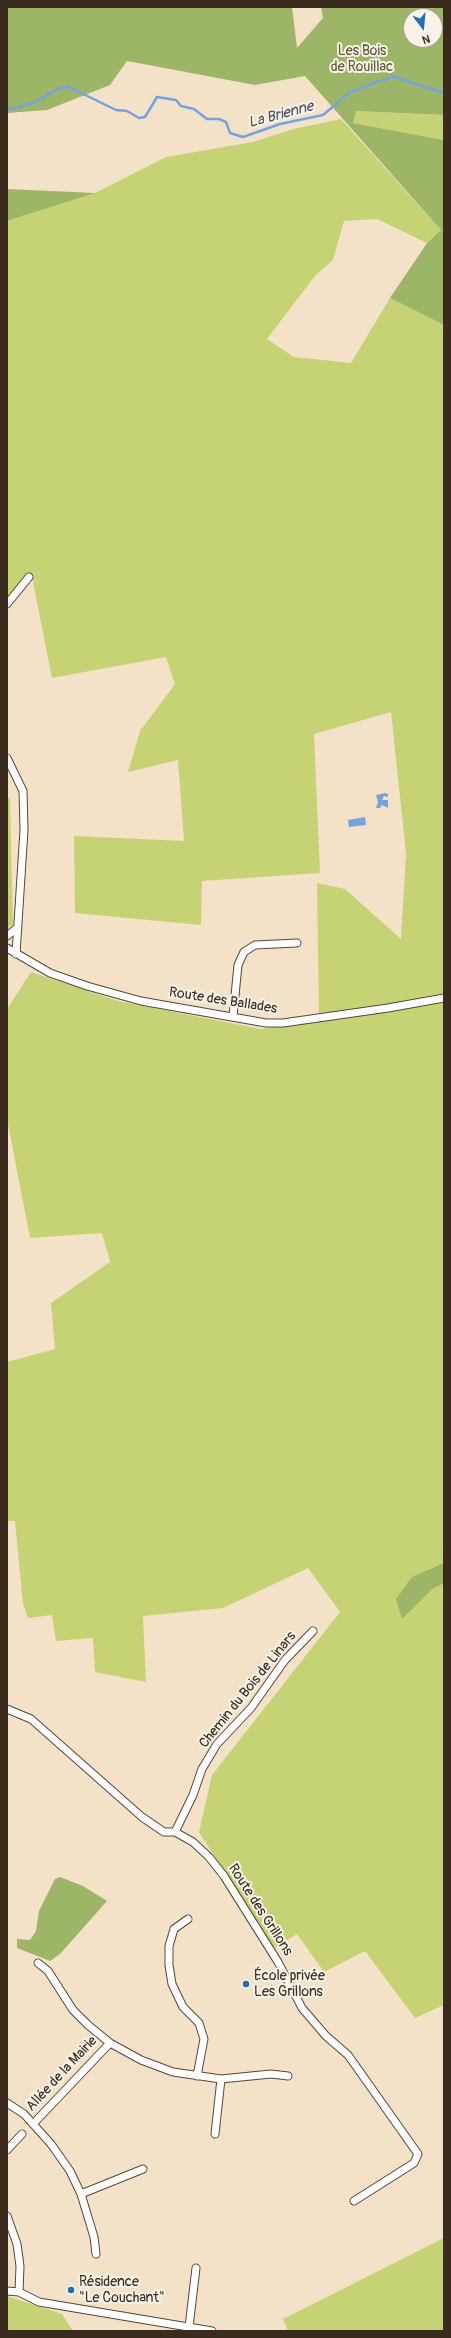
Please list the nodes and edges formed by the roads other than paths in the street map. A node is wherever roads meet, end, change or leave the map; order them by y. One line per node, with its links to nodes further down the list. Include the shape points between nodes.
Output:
1 (29, 576): 2 (street)
2 (7, 604)
3 (7, 758): 4 (street, via 23,792 24,830)
4 (17, 928): 5 (street); 8 (street)
5 (7, 936)
6 (297, 943): 10 (street, via 255,945 244,952 238,965)
7 (7, 948): 8 (street, Route des Ballades)
8 (16, 954): 10 (street, Route des Ballades, via 50,973 87,986 141,1001)
9 (444, 998): 10 (street, Route des Ballades, via 283,1023 266,1023)
10 (233, 1016)
11 (313, 1631): 13 (street, Chemin du Bois de Linars, via 285,1660 251,1708 217,1744 202,1769)
12 (7, 1709): 13 (street, Route des Grillons, via 31,1719 142,1817 164,1832)
13 (175, 1832): 27 (street, Route des Grillons, via 193,1842 224,1876 278,1962 302,2008 326,2036 348,2056 418,2154 414,2163)
14 (188, 1919): 17 (street, via 174,1929 169,1946 169,1965 172,1984 183,2007 199,2023 204,2038)
15 (38, 1963): 16 (street, via 48,1971 73,2010)
16 (110, 2043): 17 (street, via 141,2060 173,2072); 21 (street, Allée de la Mairie)
17 (197, 2076): 19 (street)
18 (288, 2076): 19 (street, via 271,2074)
19 (221, 2079): 23 (street)
20 (7, 2103): 21 (street, via 24,2114)
21 (33, 2124): 26 (street, via 52,2144 70,2171)
22 (22, 2134): 24 (street)
23 (215, 2134)
24 (7, 2150)
25 (142, 2169): 26 (street)
26 (81, 2194): 29 (street)
27 (354, 2201)
28 (7, 2216): 32 (street, via 17,2244 20,2266)
29 (96, 2254)
30 (196, 2268): 33 (street)
31 (7, 2291): 32 (street)
32 (19, 2292): 33 (street, via 39,2302)
33 (189, 2327): 34 (street)
34 (212, 2331)

